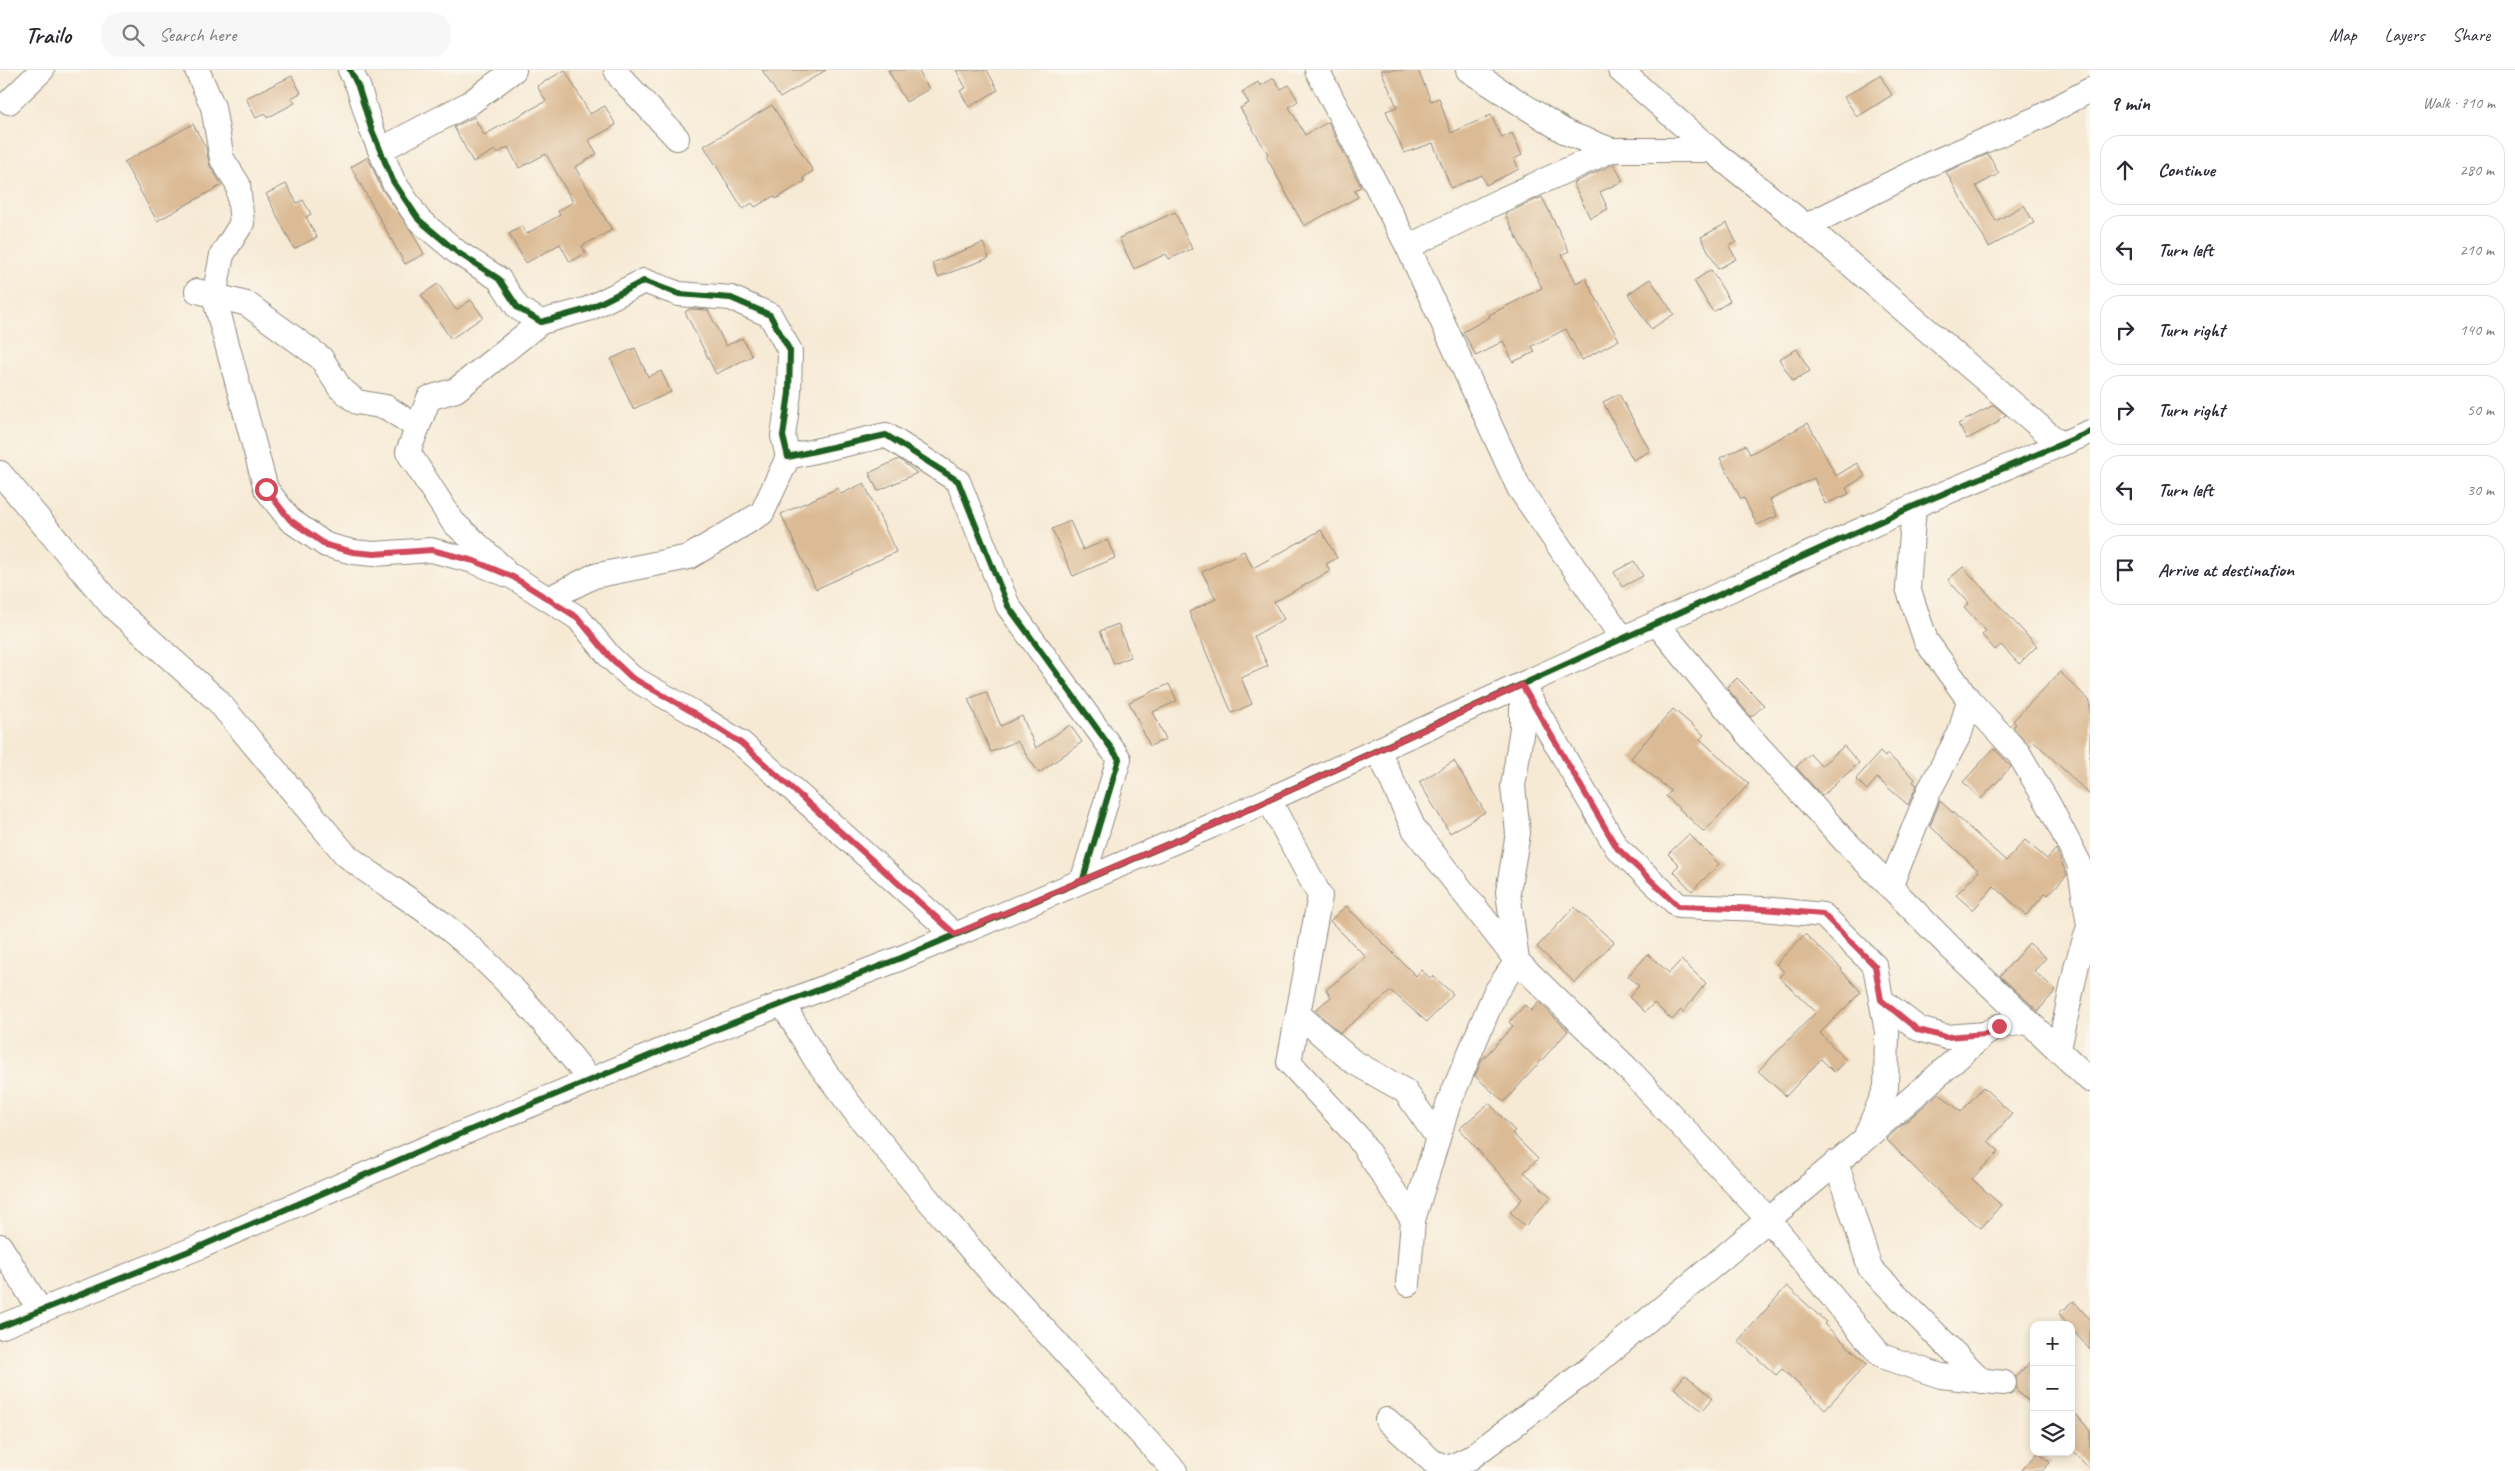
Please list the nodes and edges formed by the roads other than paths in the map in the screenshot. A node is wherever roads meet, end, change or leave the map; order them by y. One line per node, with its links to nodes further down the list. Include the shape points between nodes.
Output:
1 (42, 70): 10 (street)
2 (197, 70): 17 (street, via 213,107 222,159 238,184 242,223 222,255)
3 (350, 70): 12 (street)
4 (514, 70): 12 (street, via 470,104)
5 (616, 70): 11 (street)
6 (1317, 70): 16 (street)
7 (1468, 70): 13 (street, via 1567,134)
8 (1620, 70): 14 (street)
9 (2090, 90): 15 (street, via 2038,118 1932,163)
10 (9, 102)
11 (677, 138)
12 (380, 150): 18 (street, via 393,181 419,220 457,252 499,279 518,308)
13 (1611, 150): 14 (street); 16 (street)
14 (1711, 150): 15 (street)
15 (1806, 226): 21 (street)
16 (1408, 247): 28 (street, via 1519,488)
17 (206, 293): 19 (street, via 247,304 321,358 340,388 357,402 386,407); 25 (street, via 266,489 290,520 326,545 353,552 374,554 432,550 474,561)
18 (541, 322): 19 (street, via 456,390 429,398); 22 (street, via 588,309 644,282 679,294 731,298 770,316 790,352 783,436)
19 (417, 427): 25 (street, via 408,452 453,522)
20 (2090, 432): 21 (street)
21 (2060, 444): 24 (street)
22 (788, 457): 26 (street, via 762,513 689,557 594,576); 33 (street, via 886,435 958,481 1008,606 1119,758)
23 (0, 473): 44 (street, via 112,606 236,720 345,854 370,875 443,924 491,965 523,996)
24 (1914, 506): 27 (street); 30 (street, via 1908,588 1926,641)
25 (513, 577): 26 (street)
26 (548, 599): 36 (street, via 578,618 631,677 741,743)
27 (1657, 624): 28 (street); 34 (street, via 1748,735)
28 (1623, 640): 29 (street)
29 (1522, 685): 31 (street); 37 (street, via 1522,728 1513,786 1518,833 1508,892); 38 (street, via 1617,848 1678,906 1823,914 1875,966)
30 (1969, 700): 34 (street, via 1960,733 1929,791); 35 (street, via 2020,754 2049,804 2079,863)
31 (1378, 750): 32 (street); 37 (street, via 1414,829)
32 (1269, 800): 33 (street); 40 (street, via 1320,896)
33 (1083, 879): 36 (street)
34 (1890, 887): 41 (street)
35 (2090, 924): 43 (street, via 2077,964)
36 (955, 934): 39 (street)
37 (1517, 961): 46 (street, via 1495,994 1448,1105); 49 (street, via 1633,1074)
38 (1881, 1000): 42 (street, via 1918,1030 1946,1037); 47 (street, via 1887,1032 1886,1088)
39 (782, 1003): 44 (street); 56 (street, via 816,1060 931,1203)
40 (1298, 1014): 46 (street, via 1352,1061 1405,1091); 50 (street, via 1289,1062 1357,1136)
41 (2027, 1022): 42 (street, via 1999,1026); 43 (street)
42 (1986, 1034): 47 (street)
43 (2059, 1049): 45 (street)
44 (590, 1080): 53 (street)
45 (2090, 1080)
46 (1438, 1138): 50 (street)
47 (1865, 1139): 48 (street)
48 (1836, 1162): 49 (street); 49 (street, via 1870,1268 1993,1382 1942,1376 1881,1356)
49 (1767, 1218): 55 (street, via 1589,1368 1470,1458 1449,1468 1433,1462)
50 (1413, 1220): 52 (street)
51 (0, 1246): 53 (street)
52 (1408, 1284)
53 (40, 1310): 54 (street)
54 (0, 1328)
55 (1387, 1420)
56 (1175, 1471)

